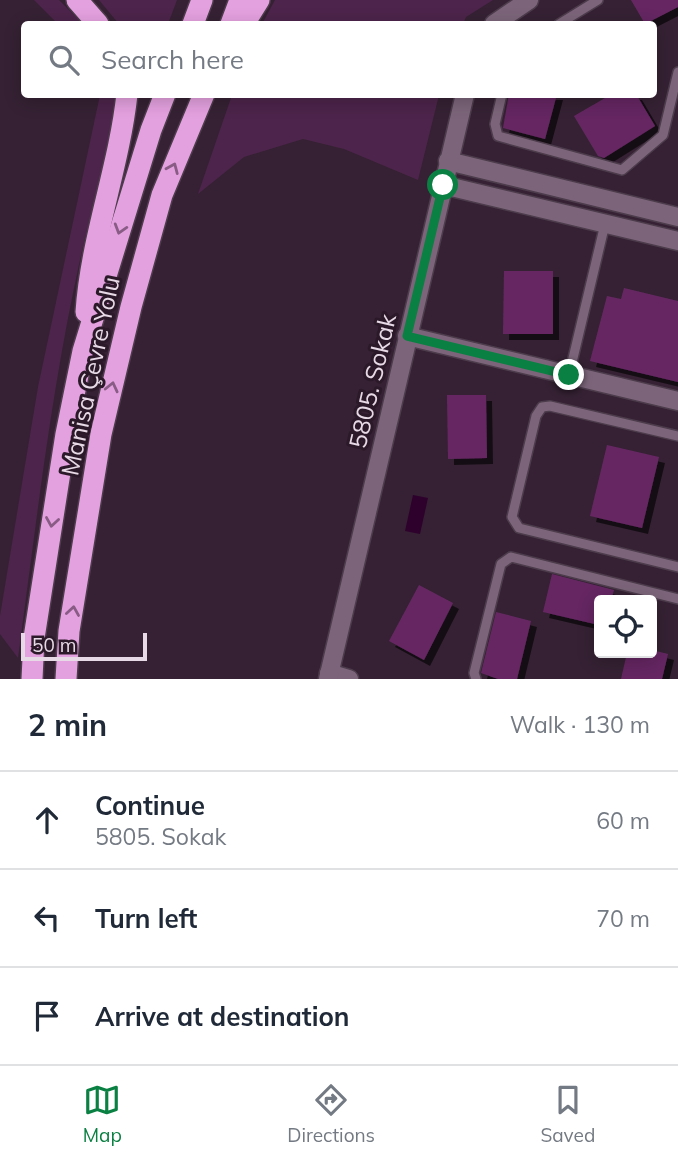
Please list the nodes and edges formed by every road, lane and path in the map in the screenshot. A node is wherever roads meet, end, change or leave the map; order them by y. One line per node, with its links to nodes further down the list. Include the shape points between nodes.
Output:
1 (77, 0): 8 (highway)
2 (202, 0): 9 (highway)
3 (240, 0): 10 (highway)
4 (259, 0): 11 (highway)
5 (529, 0): 12 (street)
6 (598, 0): 7 (lane)
7 (583, 4): 13 (lane)
8 (96, 21)
9 (194, 21)
10 (232, 21)
11 (246, 21)
12 (498, 21)
13 (563, 21)
14 (678, 72): 19 (lane, via 663,135 622,170 498,136 495,124)
15 (127, 98): 26 (highway, via 122,141 88,275)
16 (163, 98): 26 (highway, Manisa Çevre Yolu, one-way to 26)
17 (202, 98): 34 (highway, Manisa Çevre Yolu, one-way to 17, via 69,631 101,434 162,195)
18 (464, 98): 20 (street, 5805. Sokak)
19 (501, 98)
20 (448, 161): 21 (street, 5805. Sokak); 22 (street)
21 (443, 185): 23 (street); 25 (street, 5805. Sokak)
22 (678, 216)
23 (605, 224): 24 (street); 27 (lane)
24 (678, 242)
25 (407, 336): 27 (street); 32 (street, 5805. Sokak)
26 (83, 351): 33 (highway, Manisa Çevre Yolu, one-way to 33, via 34,638)
27 (569, 375): 28 (street)
28 (678, 401)
29 (678, 436): 30 (lane, via 542,407 512,517 519,528)
30 (678, 567)
31 (678, 599): 36 (lane, via 511,557 501,564)
32 (329, 676): 35 (street)
33 (32, 679)
34 (66, 679)
35 (349, 679)
36 (476, 679)

